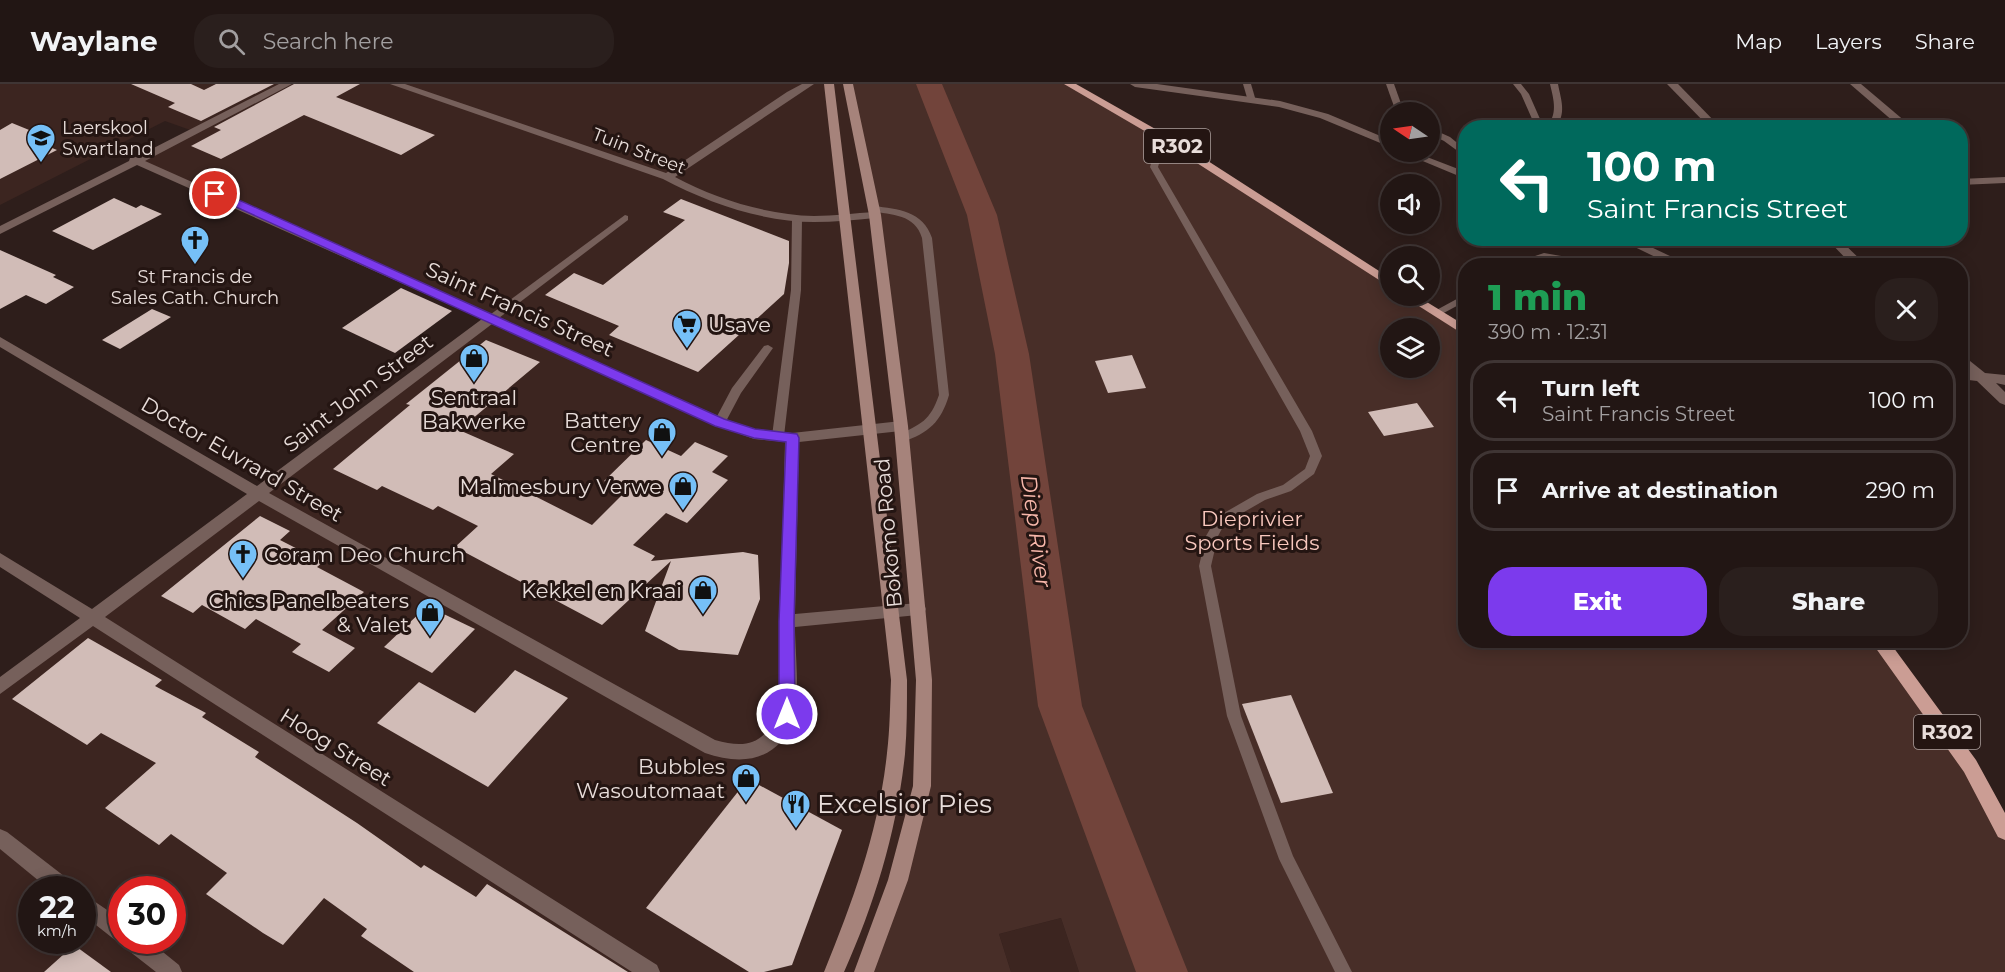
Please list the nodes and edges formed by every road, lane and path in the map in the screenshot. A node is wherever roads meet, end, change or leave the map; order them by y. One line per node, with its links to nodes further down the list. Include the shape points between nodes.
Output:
1 (287, 84): 24 (street)
2 (395, 84): 29 (street, Tuin Street)
3 (809, 84): 26 (street, via 783,97)
4 (829, 84): 35 (main road, Bokomo Road)
5 (848, 84): 34 (main road, Bokomo Road)
6 (1069, 84): 22 (main road, R302)
7 (1135, 84): 14 (street)
8 (1247, 84): 14 (lane)
9 (1390, 84): 15 (lane)
10 (1517, 84): 16 (lane)
11 (1554, 84): 17 (lane)
12 (1672, 84): 18 (street)
13 (1855, 84): 19 (street)
14 (1252, 101): 21 (street, via 1324,116)
15 (1396, 102)
16 (1536, 120)
17 (1558, 120)
18 (1708, 120)
19 (1898, 120)
20 (1440, 136): 23 (lane)
21 (1380, 140)
22 (1176, 145): 45 (main road, R302); 80 (lane, via 1158,152 1154,167 1306,431 1316,456 1310,471 1287,488 1221,519 1204,566 1234,716 1287,859)
23 (1458, 149)
24 (134, 160): 38 (street); 49 (street, Saint Francis Street)
25 (1431, 162): 27 (street)
26 (694, 163): 29 (street); 33 (street, via 690,181)
27 (1458, 173)
28 (1968, 176): 32 (street)
29 (667, 177): 33 (street, Tuin Street)
30 (2005, 180): 32 (street)
31 (1968, 181): 32 (street)
32 (1974, 181)
33 (697, 193): 37 (street, Tuin Street)
34 (875, 212): 35 (street, Tuin Street); 60 (main road, Bokomo Road); 60 (lane, via 918,219 927,238 944,396 932,422)
35 (843, 217): 37 (street, Tuin Street); 59 (main road, Bokomo Road)
36 (625, 218): 49 (lane, Saint John Street)
37 (797, 219): 61 (lane)
38 (0, 231)
39 (1639, 246): 43 (street)
40 (1840, 246): 44 (street)
41 (1534, 258): 42 (lane)
42 (1560, 258)
43 (1667, 258)
44 (1852, 258)
45 (1380, 277)
46 (1458, 301): 48 (lane)
47 (1425, 306): 48 (main road)
48 (1436, 313): 50 (main road)
49 (491, 319): 58 (street, Saint Francis Street); 62 (street, Saint John Street)
50 (1458, 327)
51 (0, 340): 62 (street, Doctor Euvrard Street)
52 (768, 348): 58 (lane, via 736,391)
53 (1968, 364): 55 (street)
54 (1968, 376): 55 (street)
55 (1984, 379): 56 (street); 57 (street)
56 (2005, 380)
57 (2005, 400)
58 (720, 422): 61 (street, Saint Francis Street, via 754,434)
59 (869, 429): 60 (street, Saint Francis Street); 61 (street, Saint Francis Street); 65 (main road, Bokomo Road)
60 (901, 432): 64 (main road, Bokomo Road)
61 (785, 437): 67 (street)
62 (259, 494): 66 (street, Saint John Street); 67 (street, Doctor Euvrard Street, via 711,747 732,753 766,745 787,714)
63 (0, 559): 66 (street, Hoog Street)
64 (918, 609): 65 (street); 79 (main road, Bokomo Road, via 924,680 922,786 898,880)
65 (889, 612): 67 (street); 78 (main road, Bokomo Road, via 899,680 891,789 855,924)
66 (90, 618): 69 (street, Saint John Street); 77 (street, Hoog Street)
67 (787, 621)
68 (1884, 648): 70 (main road, R302, via 1970,766)
69 (0, 687)
70 (2005, 831)
71 (0, 838): 72 (street)
72 (48, 876)
73 (96, 913): 74 (street)
74 (108, 922)
75 (149, 954): 76 (street)
76 (172, 972)
77 (650, 972)
78 (834, 972)
79 (864, 972)
80 (1344, 972)

